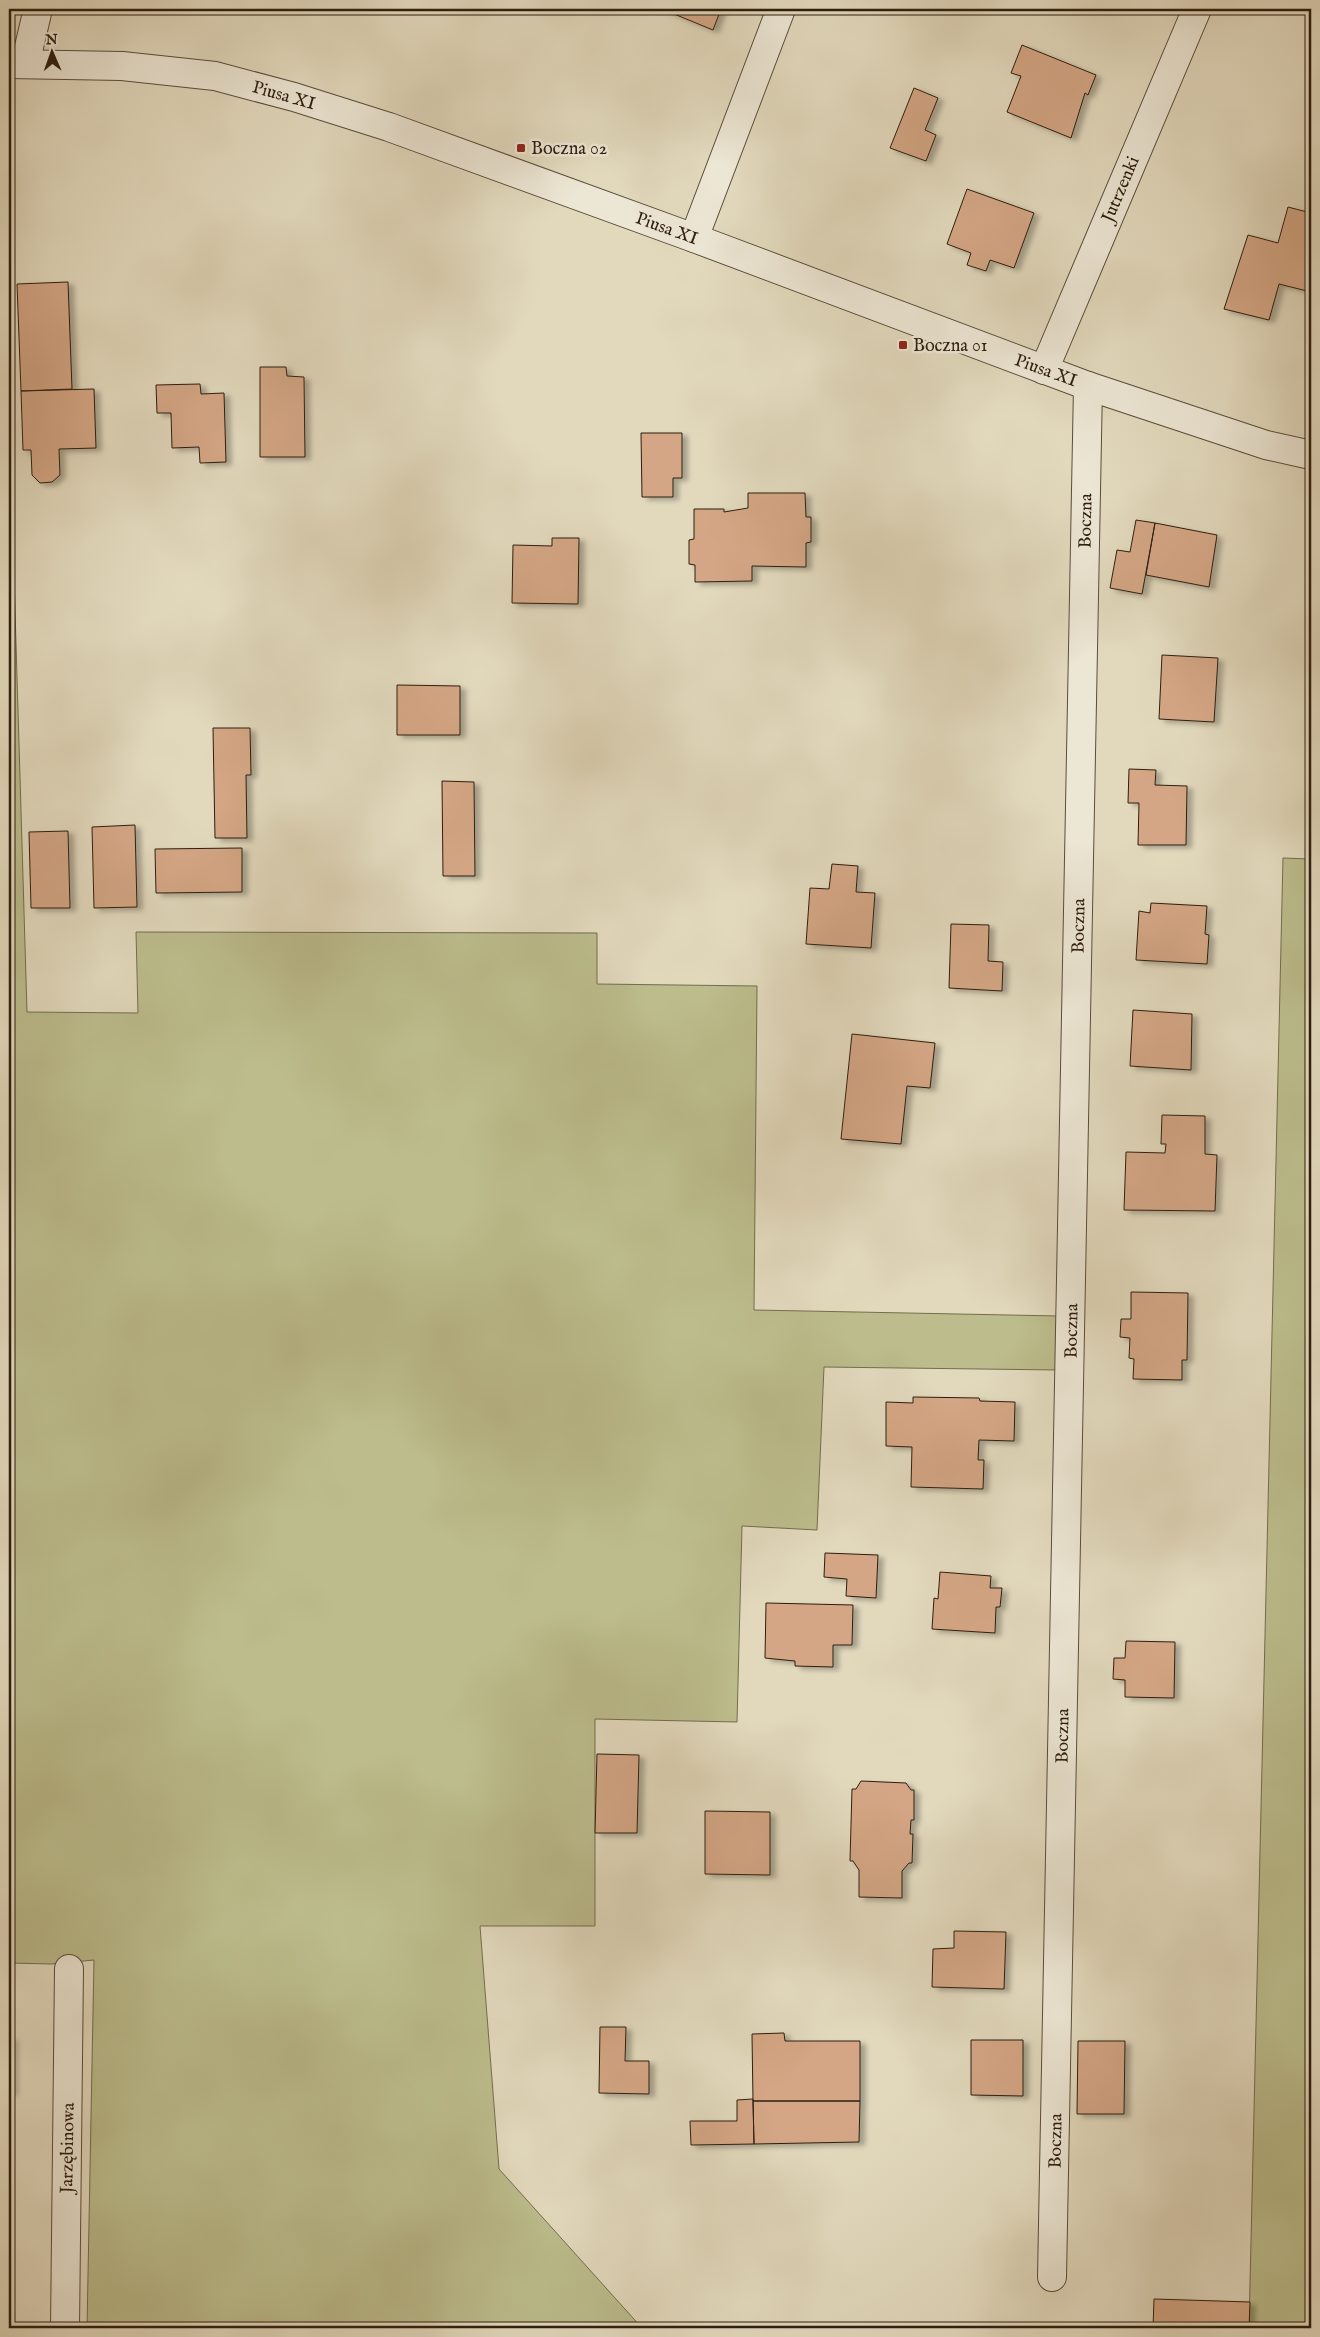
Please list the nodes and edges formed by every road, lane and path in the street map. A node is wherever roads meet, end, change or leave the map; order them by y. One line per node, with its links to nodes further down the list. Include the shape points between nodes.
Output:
1 (38, 9): 4 (street)
2 (781, 9): 5 (street)
3 (1197, 9): 6 (street, Jutrzenki)
4 (17, 64): 5 (street, Piusa XI, via 122,66 215,76 389,127)
5 (694, 238): 6 (street, Piusa XI)
6 (1044, 370): 7 (street, Piusa XI)
7 (1088, 386): 8 (street, Piusa XI, via 1266,445); 10 (street, Boczna)
8 (1311, 455)
9 (69, 1969): 11 (street, Jarzębinowa)
10 (1052, 2277)
11 (65, 2328)

